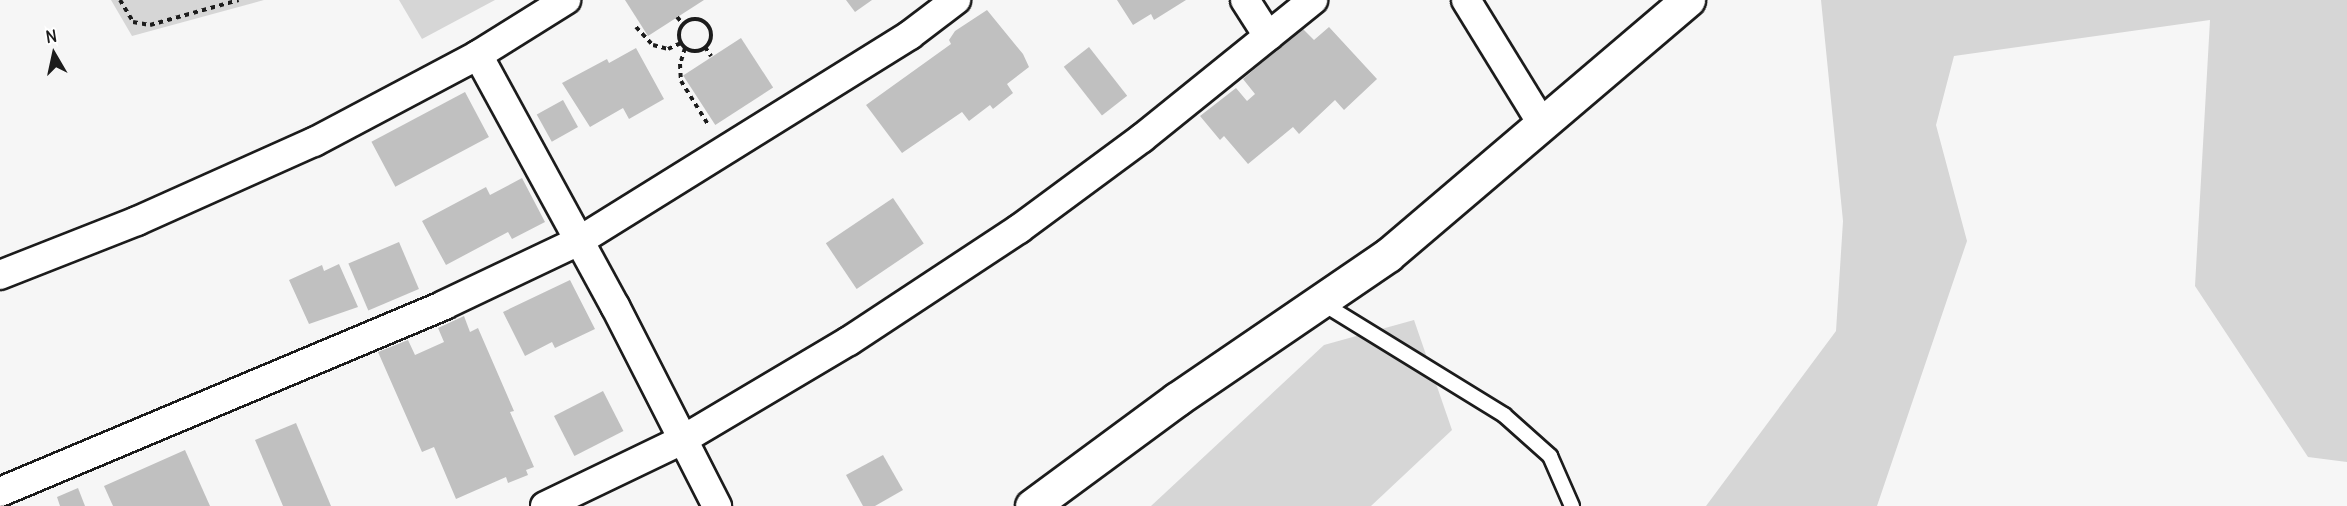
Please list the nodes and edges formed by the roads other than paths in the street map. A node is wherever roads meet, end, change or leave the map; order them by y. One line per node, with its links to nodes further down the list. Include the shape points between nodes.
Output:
1 (566, 0): 8 (street)
2 (956, 0): 10 (street, via 910,35)
3 (1245, 0): 7 (street)
4 (1313, 0): 7 (street)
5 (1467, 0): 9 (street)
6 (1688, 0): 9 (street)
7 (1268, 36): 13 (street, via 1143,138 1019,230 849,340)
8 (478, 55): 10 (street); 11 (street, via 314,142 137,221)
9 (1541, 122): 12 (street, via 1388,255)
10 (579, 241): 13 (street); 14 (street, via 444,305)
11 (0, 275)
12 (1322, 303): 17 (street, via 1177,399); 18 (lane, via 1504,415 1550,456)
13 (682, 440): 15 (street); 16 (street)
14 (0, 492)
15 (545, 506)
16 (717, 506)
17 (1032, 506)
18 (1572, 506)

